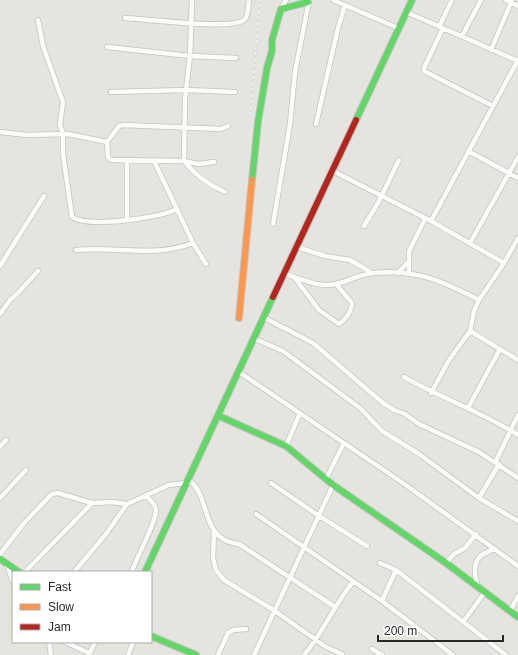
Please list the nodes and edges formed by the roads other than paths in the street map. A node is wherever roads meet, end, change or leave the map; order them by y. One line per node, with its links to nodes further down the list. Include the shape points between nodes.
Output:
1 (192, 0): 16 (street)
2 (249, 0): 16 (street, via 248,14 237,24)
3 (286, 0): 12 (street)
4 (333, 0): 10 (street)
5 (412, 0): 13 (street)
6 (452, 0): 17 (street)
7 (482, 0): 19 (street)
8 (309, 1): 12 (street); 52 (street, via 295,72 290,124)
9 (510, 1): 11 (street); 21 (street)
10 (345, 5): 18 (street); 29 (street)
11 (518, 6)
12 (281, 9): 72 (street, via 272,40 259,115)
13 (406, 12): 17 (street); 18 (street)
14 (125, 18): 16 (street)
15 (38, 20): 33 (street, via 43,46 64,102 60,116 60,131)
16 (192, 24): 22 (street)
17 (441, 27): 19 (street); 28 (street, via 424,71)
18 (398, 28): 42 (street)
19 (462, 36): 21 (street)
20 (107, 47): 22 (street)
21 (491, 50): 24 (street)
22 (190, 56): 23 (street); 25 (street)
23 (236, 58)
24 (518, 60): 28 (street)
25 (186, 90): 26 (street); 27 (street); 31 (street)
26 (111, 92)
27 (235, 92)
28 (493, 106): 35 (street)
29 (316, 124)
30 (228, 126): 31 (street, via 221,129)
31 (185, 128): 34 (street, via 124,125 119,126); 40 (street)
32 (0, 132): 33 (street, via 27,135)
33 (63, 134): 34 (street); 50 (street, via 63,154 72,217 110,222)
34 (107, 142): 38 (street, via 109,159)
35 (468, 151): 43 (street); 51 (street)
36 (518, 157): 43 (street)
37 (399, 160): 47 (street)
38 (127, 161): 39 (street); 50 (street)
39 (154, 161): 40 (street); 48 (street)
40 (184, 161): 41 (street, via 198,164); 45 (street, via 199,177 214,188)
41 (214, 162)
42 (333, 171): 47 (street); 57 (street)
43 (509, 173): 44 (street); 56 (street)
44 (518, 178)
45 (225, 192)
46 (44, 196): 62 (street)
47 (381, 196): 49 (street); 53 (street)
48 (177, 209): 50 (street, via 155,216); 55 (street)
49 (426, 218): 51 (street); 59 (street, via 411,246)
50 (127, 219)
51 (431, 221): 56 (street)
52 (274, 224)
53 (364, 226)
54 (518, 238): 60 (street)
55 (193, 243): 58 (street, via 167,251 96,248); 61 (street)
56 (470, 243): 60 (street)
57 (297, 247): 64 (street, via 325,256 350,260); 66 (street)
58 (76, 250)
59 (409, 261): 65 (street); 67 (street)
60 (504, 263): 70 (street)
61 (206, 264)
62 (0, 266)
63 (38, 271): 71 (street)
64 (372, 273): 65 (street); 69 (street)
65 (398, 273): 67 (street)
66 (285, 274): 68 (street); 73 (street)
67 (409, 274): 70 (street, via 430,277)
68 (294, 277): 69 (street, via 313,284); 69 (street, via 319,310 339,324 352,308 352,304)
69 (336, 284)
70 (480, 300): 74 (street, via 474,311)
71 (0, 314)
72 (239, 318)
73 (265, 318): 75 (street); 91 (street, via 313,343 394,410)
74 (470, 331): 76 (street); 80 (street, via 449,360)
75 (255, 339): 78 (street); 100 (street, via 284,351 360,408 382,432)
76 (500, 348): 77 (street); 81 (street)
77 (518, 360)
78 (240, 372): 82 (street); 84 (street)
79 (404, 377): 80 (street)
80 (431, 393): 81 (street)
81 (468, 408): 85 (street)
82 (300, 413): 88 (street); 90 (street)
83 (518, 415): 85 (street)
84 (219, 416): 90 (street); 95 (street)
85 (510, 430): 86 (street); 91 (street)
86 (518, 435)
87 (6, 440): 89 (street)
88 (344, 443): 94 (street); 107 (street)
89 (0, 446)
90 (286, 446): 94 (street)
91 (498, 463): 93 (street); 100 (street)
92 (26, 470): 99 (street)
93 (518, 478)
94 (326, 479): 97 (street)
95 (188, 481): 98 (street); 106 (street, via 194,482 205,514); 122 (street)
96 (271, 483): 104 (street)
97 (333, 485): 104 (street); 115 (street)
98 (146, 494): 102 (street); 121 (street, via 156,510)
99 (0, 498)
100 (480, 498): 105 (street)
101 (92, 503): 102 (street); 111 (street, via 58,493 52,494 24,523); 119 (street)
102 (127, 504): 120 (street)
103 (256, 514): 109 (street)
104 (319, 516): 108 (street); 109 (street)
105 (518, 521)
106 (214, 530): 123 (street, via 227,541 239,544); 131 (street, via 213,558 216,570 224,580)
107 (476, 534): 110 (street); 115 (street, via 465,548 454,554)
108 (367, 546)
109 (304, 549): 123 (street); 125 (street)
110 (495, 549): 116 (street); 126 (street, via 483,553 474,565)
111 (0, 554)
112 (0, 559): 113 (street)
113 (6, 563): 118 (street); 124 (street)
114 (380, 563): 117 (street)
115 (446, 563): 126 (street)
116 (518, 566)
117 (396, 570): 129 (street); 134 (street)
118 (18, 571)
119 (26, 571)
120 (75, 571)
121 (132, 571)
122 (145, 571)
123 (290, 577): 130 (street); 131 (street)
124 (12, 579)
125 (353, 582): 129 (street); 130 (street)
126 (478, 587): 127 (street)
127 (485, 592): 132 (street); 134 (street)
128 (518, 596): 132 (street)
129 (382, 601): 152 (street)
130 (335, 607): 137 (street)
131 (275, 610): 137 (street); 149 (street)
132 (510, 611): 133 (street)
133 (518, 617)
134 (463, 622): 153 (street)
135 (246, 628): 148 (street, via 228,633)
136 (152, 636): 147 (street)
137 (316, 640): 144 (street); 150 (street)
138 (49, 643): 145 (street)
139 (67, 643): 143 (street)
140 (94, 643): 143 (street)
141 (133, 643): 146 (street)
142 (372, 649): 151 (street)
143 (89, 654)
144 (342, 654)
145 (51, 655)
146 (128, 655)
147 (196, 655)
148 (218, 655)
149 (254, 655)
150 (304, 655)
151 (382, 655)
152 (453, 655)
153 (506, 655)

